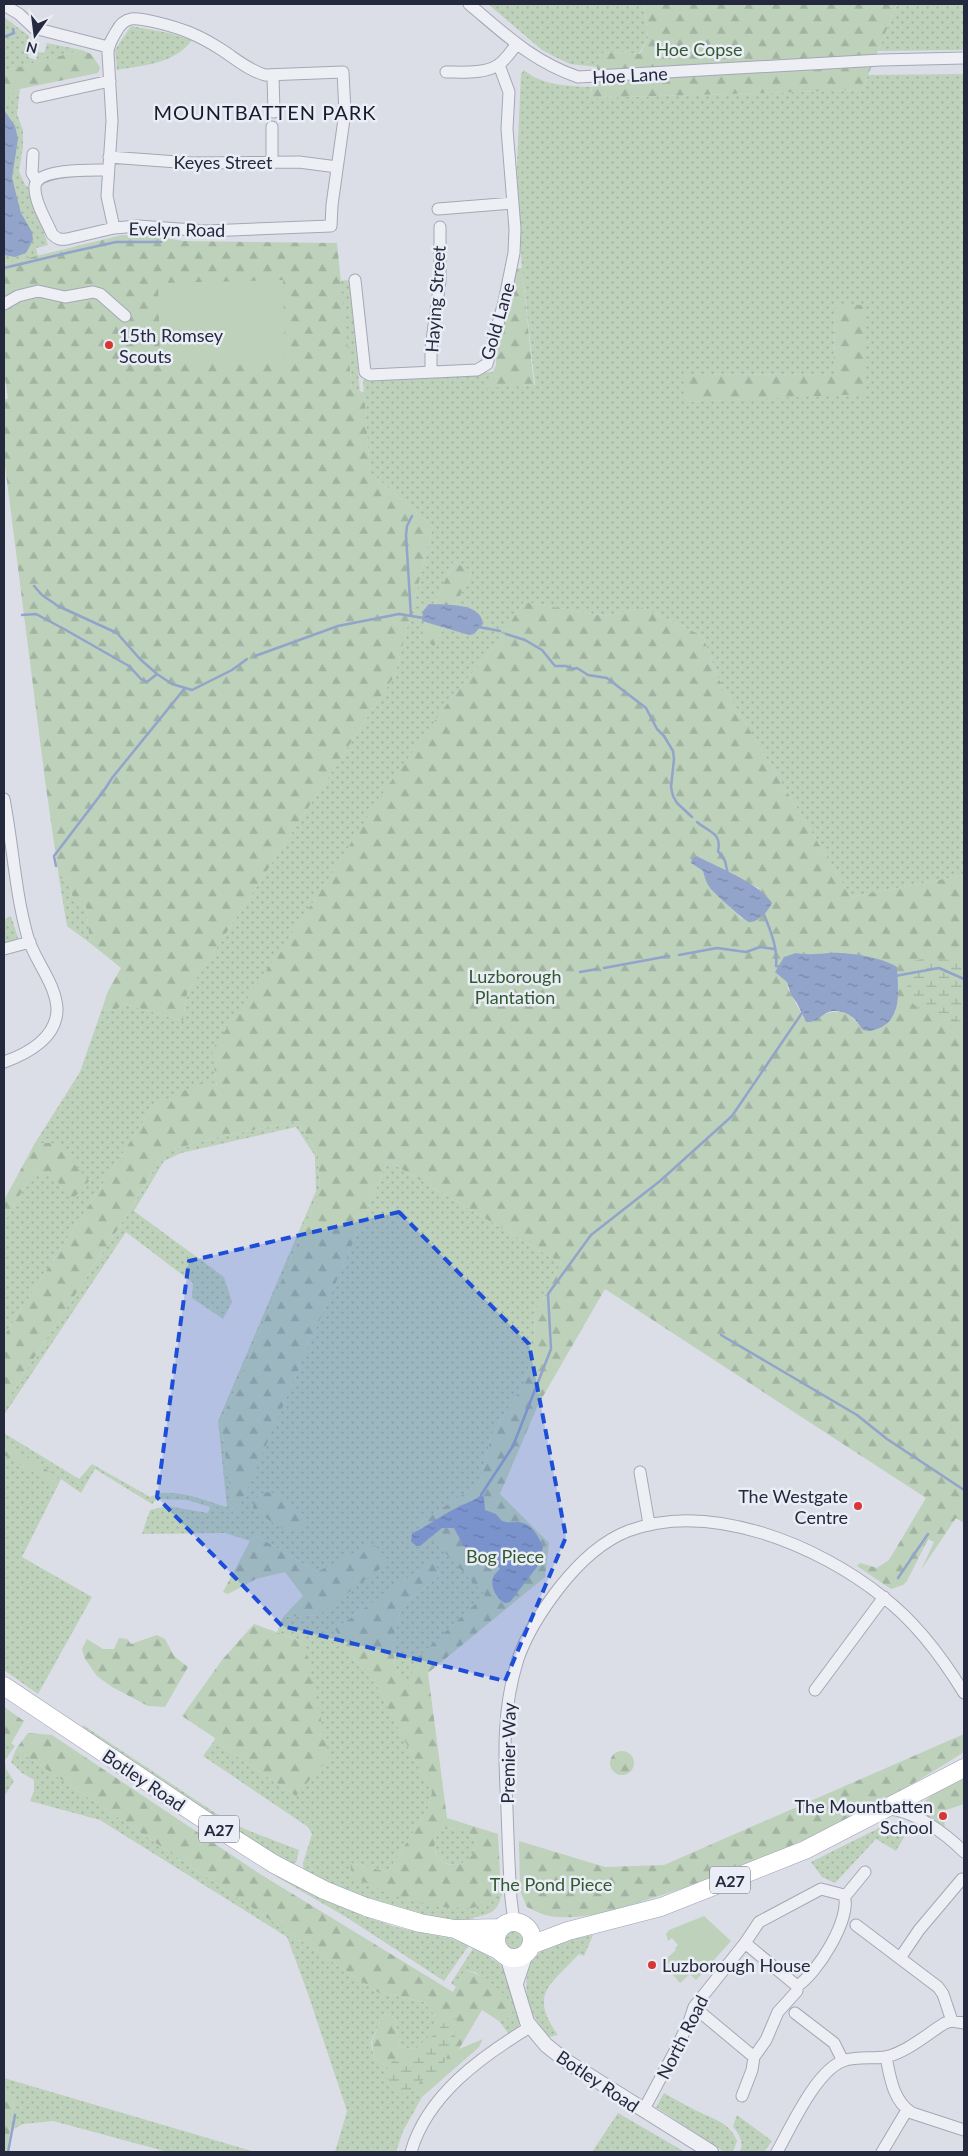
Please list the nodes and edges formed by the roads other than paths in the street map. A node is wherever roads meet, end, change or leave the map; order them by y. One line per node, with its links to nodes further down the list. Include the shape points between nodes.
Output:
1 (469, 4): 3 (street, Hoe Lane)
2 (4, 5): 4 (street, via 34,28)
3 (517, 44): 5 (street, Hoe Lane, via 554,69 578,77 595,78); 6 (street)
4 (108, 47): 8 (street, via 124,20 133,17 186,30 252,71); 9 (street, Evelyn Road)
5 (964, 58)
6 (499, 65): 7 (street, via 473,71); 19 (street, Gold Lane, via 509,92 508,154)
7 (446, 72)
8 (273, 76): 11 (street); 16 (street, via 343,72 345,112)
9 (110, 81): 10 (street); 14 (street, Evelyn Road, via 112,121)
10 (38, 97)
11 (274, 112)
12 (272, 127): 15 (street)
13 (33, 154): 18 (street, via 32,172)
14 (109, 157): 15 (street, Keyes Street, via 175,163); 17 (street, Evelyn Road)
15 (272, 163): 16 (street, Keyes Street, via 299,162)
16 (337, 167): 22 (street, Evelyn Road, via 331,226 207,231 138,226)
17 (108, 170): 18 (street, via 76,170 48,175); 22 (street, Evelyn Road, via 107,196)
18 (37, 181): 22 (street, via 36,196 55,238 67,240)
19 (513, 203): 20 (street); 26 (street, Gold Lane, via 513,264 487,364 477,370)
20 (438, 209)
21 (440, 226): 26 (street, Haying Street, via 440,281)
22 (114, 228)
23 (354, 280): 26 (street, Gold Lane, via 366,372 370,375)
24 (4, 304): 25 (street, via 38,291 65,297 93,292 100,294)
25 (125, 316)
26 (431, 372)
27 (4, 799): 28 (street, via 19,898)
28 (30, 942): 29 (street); 30 (street, via 57,1010 41,1043)
29 (4, 949)
30 (4, 1062)
31 (640, 1472): 32 (street)
32 (649, 1524): 33 (street, Premier Way, via 693,1522 766,1535 824,1557); 45 (street, Premier Way, via 609,1541 581,1563 541,1613 519,1657 507,1701 504,1759 511,1899)
33 (884, 1597): 35 (street); 36 (street, Premier Way, via 935,1649)
34 (4, 1686): 44 (main road, Botley Road / A27, via 274,1864 366,1908)
35 (815, 1690)
36 (964, 1693)
37 (964, 1768): 38 (main road, A27)
38 (884, 1808): 39 (street, via 912,1813); 45 (main road, A27, via 804,1850 661,1907 568,1931)
39 (964, 1852)
40 (865, 1872): 42 (street)
41 (962, 1879): 48 (street)
42 (844, 1895): 46 (street, North Road, via 821,1889 812,1892 760,1922); 50 (street, via 846,1909 840,1926 814,1970)
43 (856, 1925): 48 (street)
44 (455, 1929): 45 (main road, Botley Road / A27); 47 (main road, Botley Road / A27)
45 (520, 1935): 47 (main road, via 517,1958); 47 (main road, via 496,1942); 49 (street)
46 (745, 1943): 50 (street); 51 (street, North Road)
47 (503, 1954): 49 (street, Botley Road)
48 (900, 1958): 53 (street, via 938,1987)
49 (516, 1983): 55 (street, Botley Road)
50 (797, 1986): 56 (street, via 797,1991 778,2012 766,2040)
51 (694, 2007): 56 (street); 61 (street, North Road)
52 (795, 2013): 58 (street, via 834,2042)
53 (952, 2021): 54 (street); 57 (street)
54 (964, 2022)
55 (530, 2027): 61 (street, Botley Road, via 566,2061); 63 (street, via 470,2069 434,2105)
56 (754, 2057): 59 (street)
57 (886, 2057): 58 (street); 60 (street, via 892,2087)
58 (843, 2061): 65 (street, via 821,2078)
59 (742, 2096)
60 (907, 2110): 62 (street); 66 (street)
61 (643, 2111): 64 (street, Botley Road)
62 (964, 2130)
63 (411, 2152)
64 (711, 2152)
65 (776, 2152)
66 (882, 2152)

